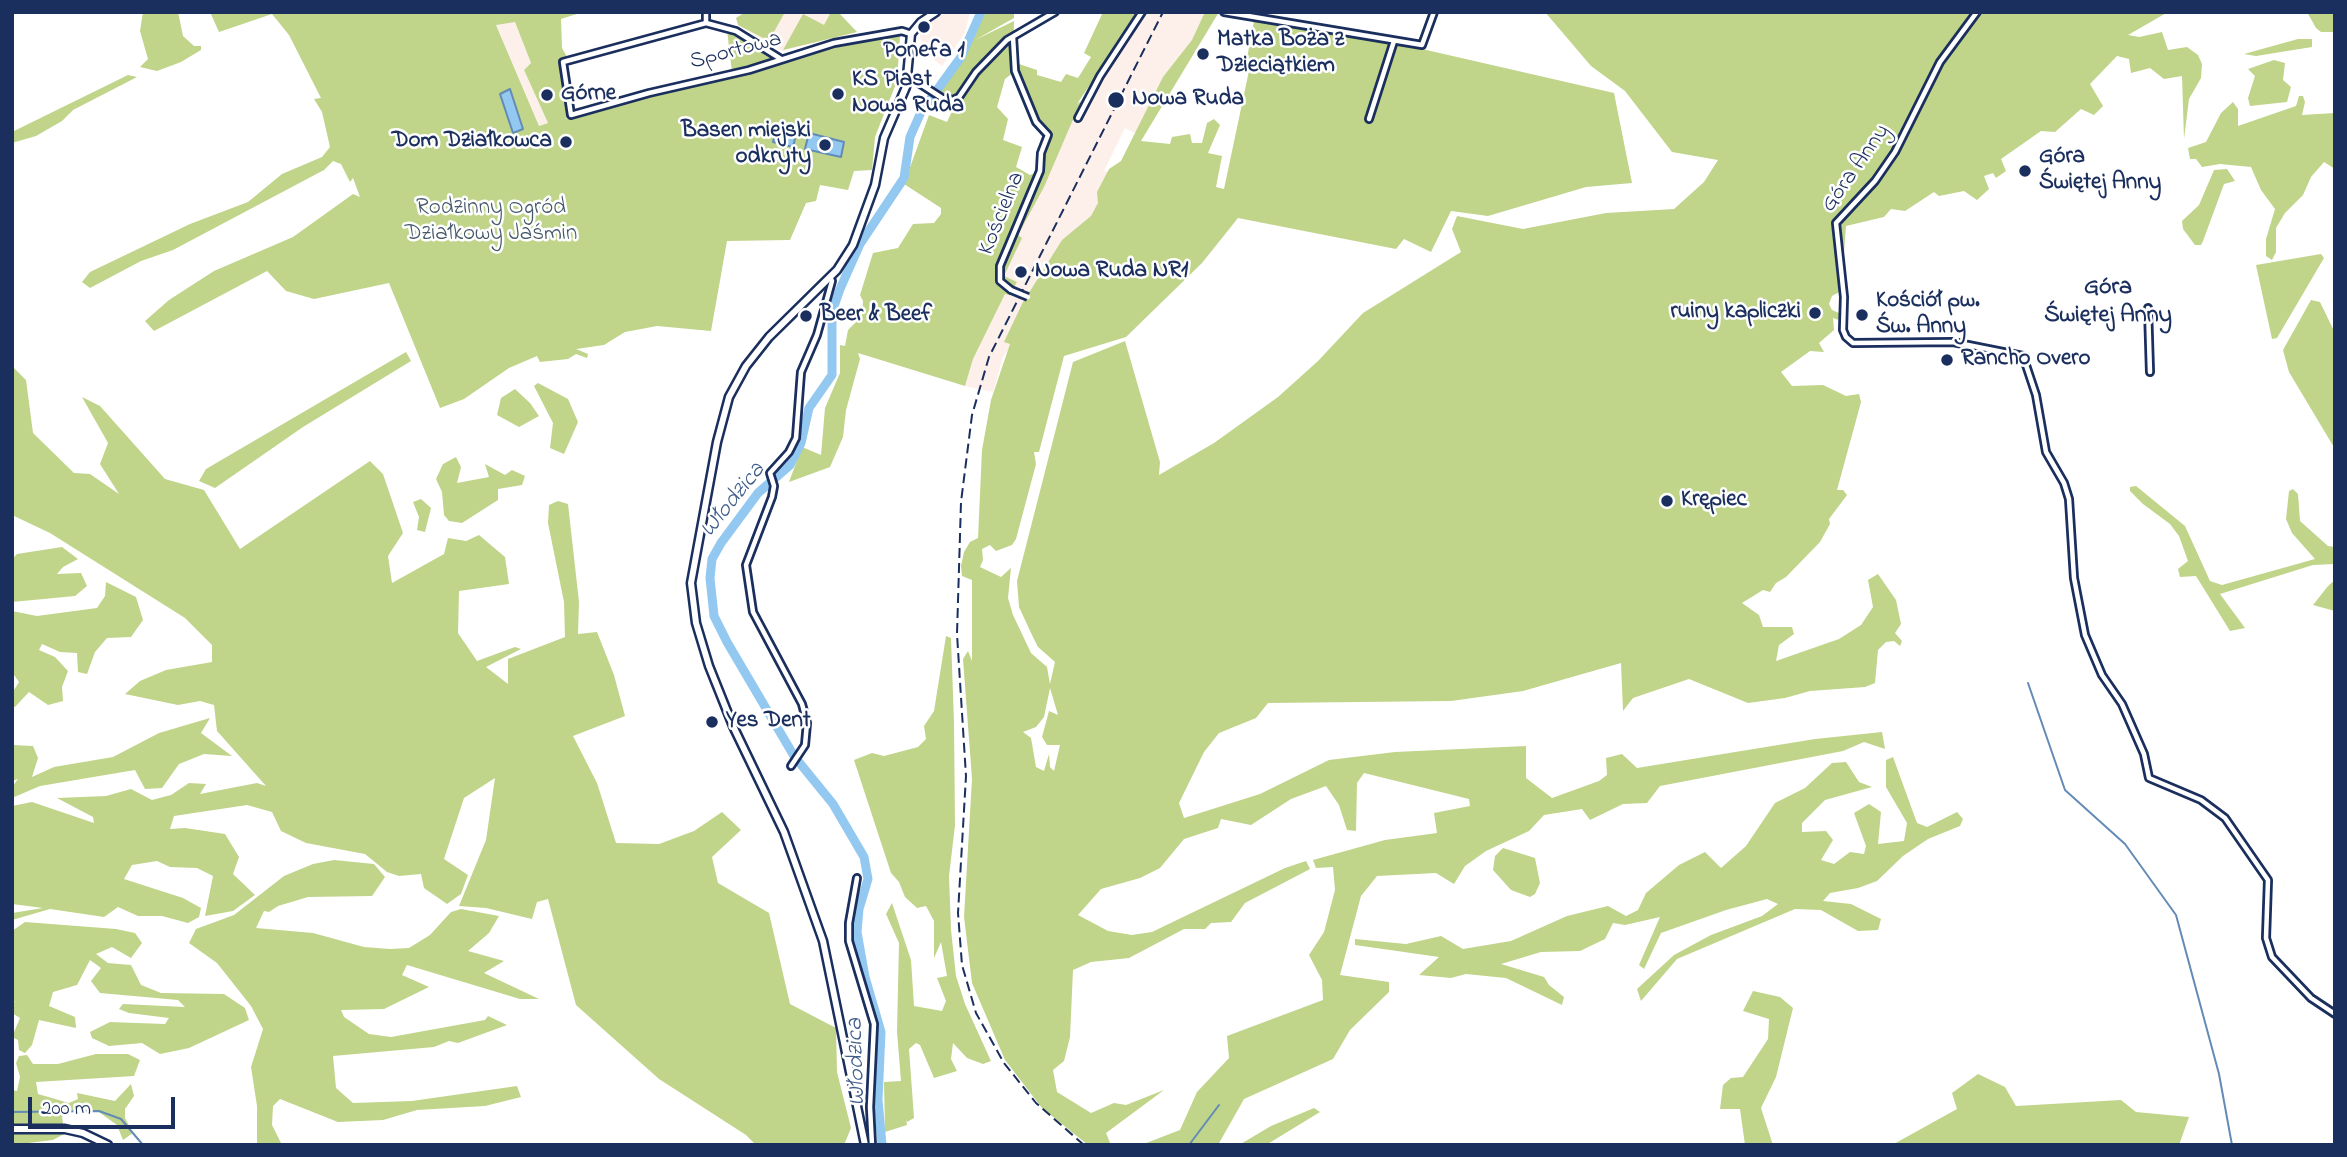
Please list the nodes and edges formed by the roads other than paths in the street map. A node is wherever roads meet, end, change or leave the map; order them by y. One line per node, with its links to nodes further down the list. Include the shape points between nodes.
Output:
1 (706, 12): 8 (street)
2 (936, 12): 9 (street)
3 (1055, 12): 10 (street)
4 (1142, 12): 14 (street)
5 (1434, 12): 11 (street, via 1422,45)
6 (1977, 12): 22 (street, Góra Anny, via 1940,61 1891,158 1836,223 1846,337 1853,343 1953,342 2023,356 2046,452 2069,499 2074,578 2085,635 2102,675 2122,704 2144,754 2149,778 2201,800 2225,818 2268,880 2266,938 2272,957 2311,998)
7 (1224, 13): 11 (street)
8 (706, 23): 12 (street, via 736,31); 12 (street, Sportowa, via 563,62 571,115)
9 (911, 34): 12 (street, Sportowa, via 834,43); 13 (street)
10 (1013, 37): 13 (street, via 953,100); 17 (street, Kościelna, bridge, via 1015,71 1036,122 1048,135 1040,171 1000,266 1000,281)
11 (1394, 41): 15 (street)
12 (781, 59)
13 (908, 76): 16 (street, via 884,138 869,207 853,245)
14 (1078, 118)
15 (1368, 119)
16 (830, 277): 20 (street, via 817,335 801,372 796,438 770,473 774,486 769,508 745,577 752,612 802,704 808,734); 25 (street, via 769,337 733,386 720,427 691,583 696,623 733,726 787,838 823,941)
17 (1028, 297)
18 (2148, 308): 19 (street)
19 (2150, 372)
20 (791, 763)
21 (857, 878): 26 (street, via 849,941 874,1024)
22 (2335, 1014)
23 (12, 1129): 24 (street, via 65,1129)
24 (108, 1145)
25 (865, 1145)
26 (872, 1145)

